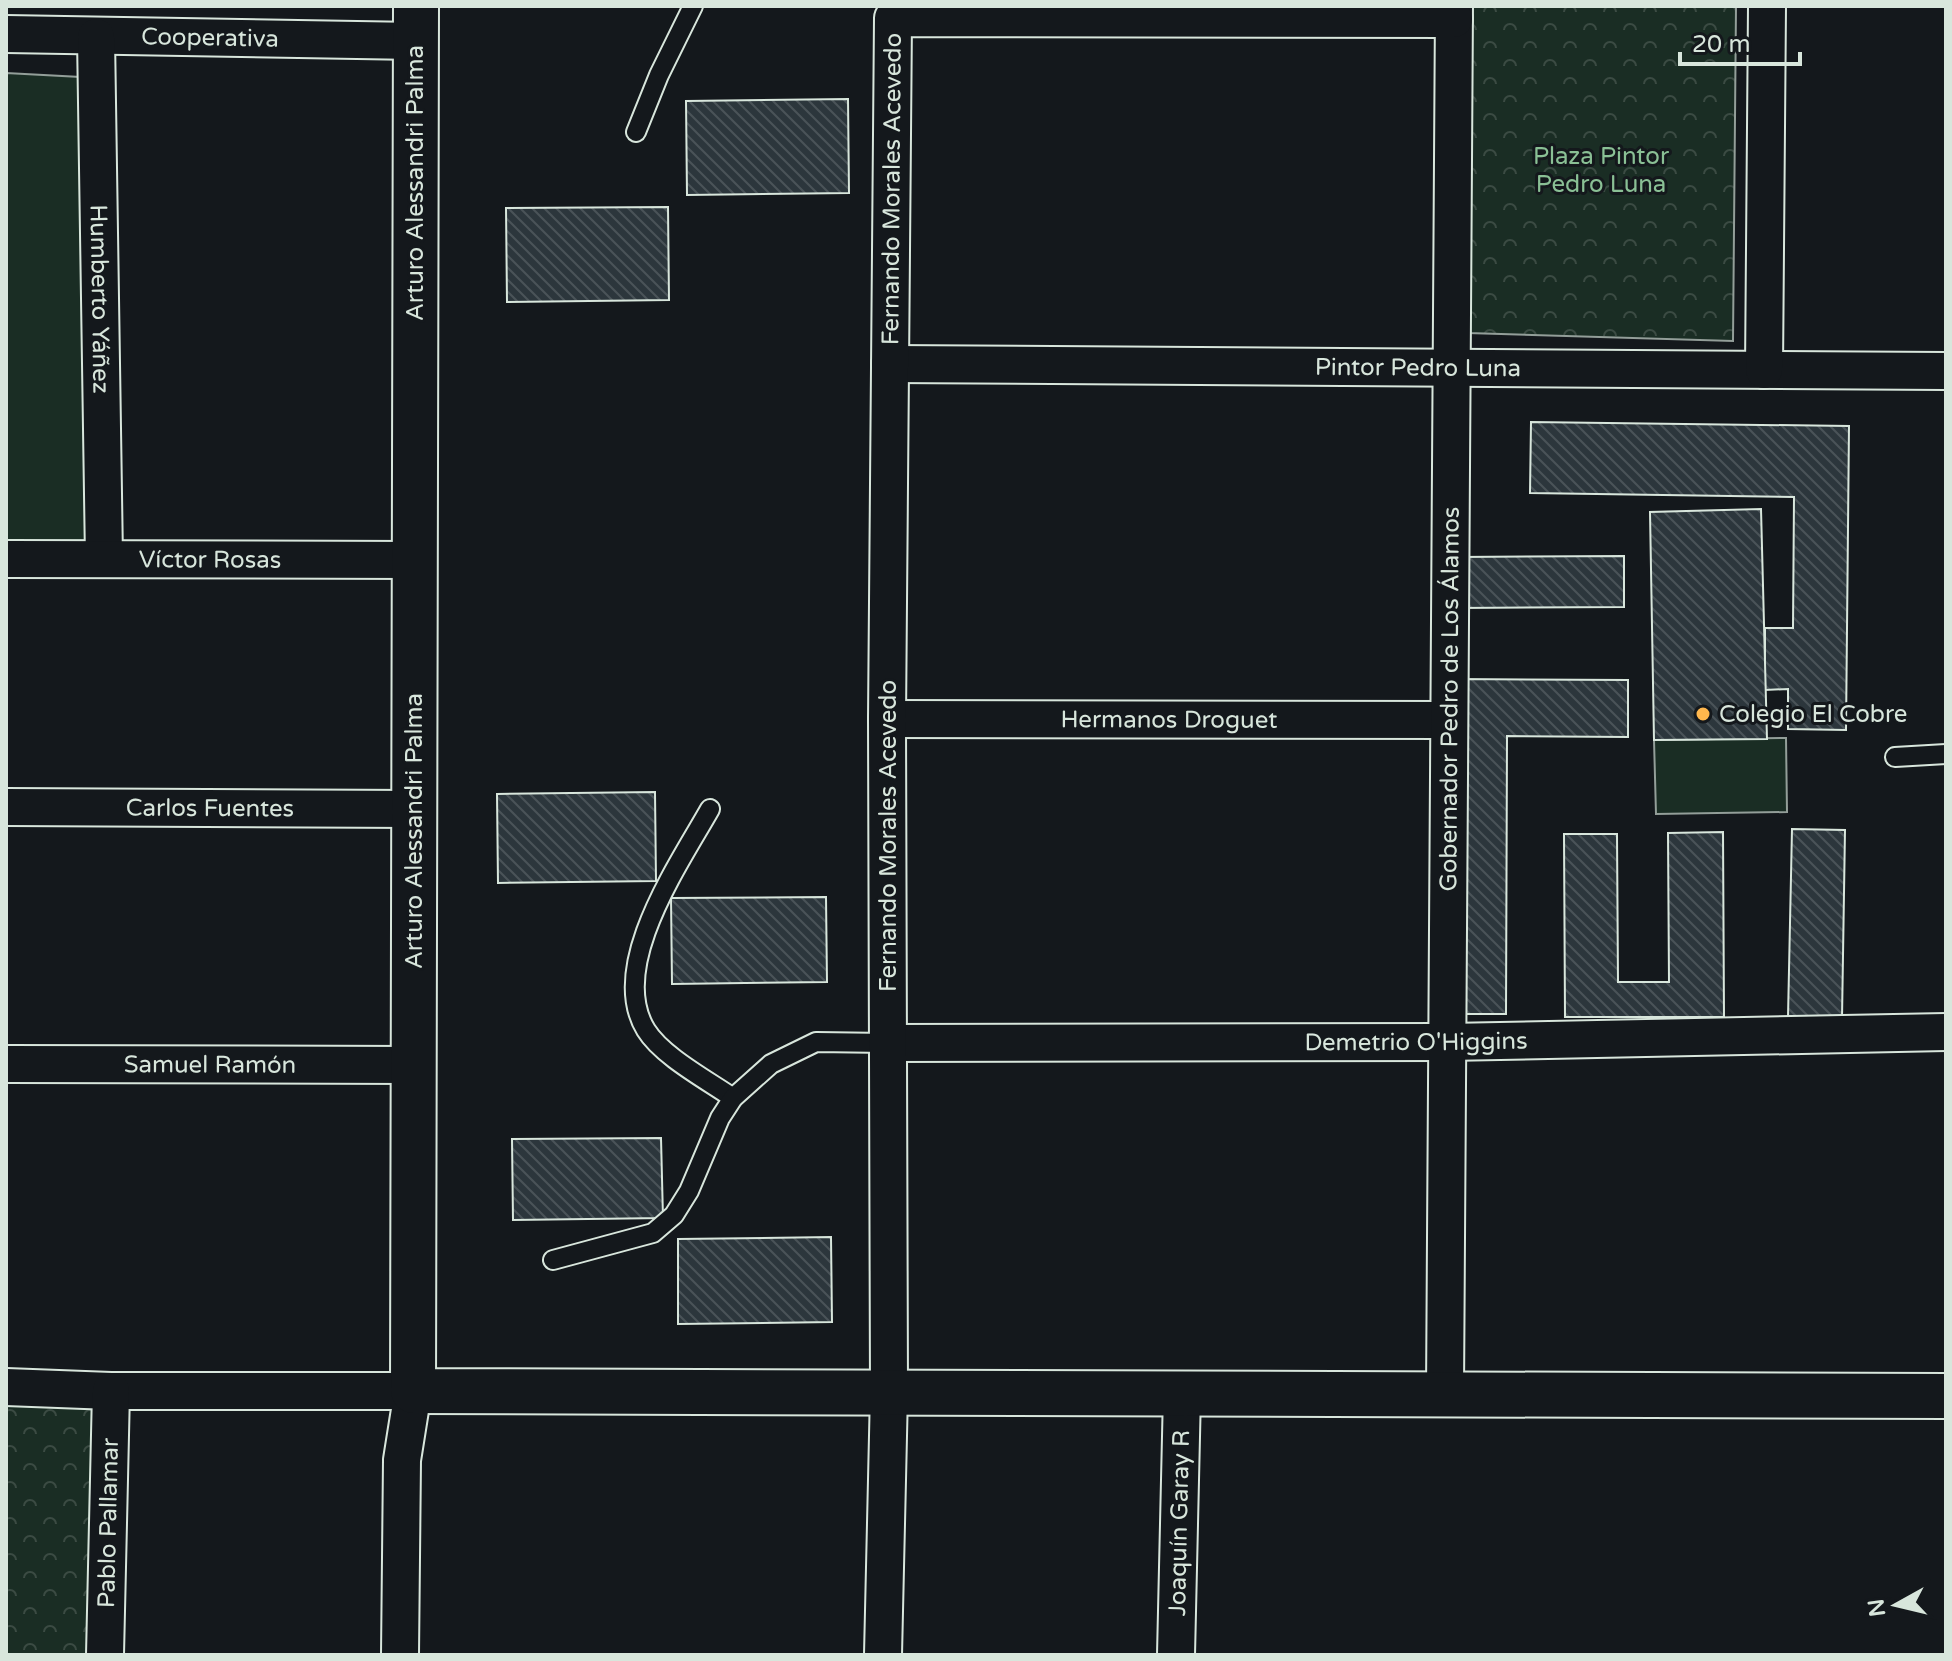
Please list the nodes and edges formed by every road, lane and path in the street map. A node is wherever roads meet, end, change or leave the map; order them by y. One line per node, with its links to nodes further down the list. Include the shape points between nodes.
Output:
1 (693, 6): 8 (lane)
2 (1767, 6): 11 (street)
3 (889, 12): 4 (street); 9 (street, Fernando Morales Acevedo)
4 (1454, 13): 10 (street, Gobernador Pedro de Los Álamos)
5 (416, 24): 7 (street, Cooperativa); 15 (street, Arturo Alessandri Palma)
6 (6, 34): 7 (street, Cooperativa)
7 (96, 37): 14 (street, Humberto Yáñez)
8 (636, 132)
9 (890, 364): 10 (street, Pintor Pedro Luna); 16 (street, Fernando Morales Acevedo)
10 (1451, 368): 11 (street, Pintor Pedro Luna); 17 (street, Gobernador Pedro de Los Álamos)
11 (1764, 370): 12 (street, Pintor Pedro Luna)
12 (1946, 371)
13 (6, 559): 14 (street, Víctor Rosas)
14 (104, 559): 15 (street, Víctor Rosas)
15 (414, 560): 21 (street, Arturo Alessandri Palma)
16 (887, 719): 17 (street, Hermanos Droguet); 25 (street, Fernando Morales Acevedo)
17 (1449, 720): 24 (street, Gobernador Pedro de Los Álamos)
18 (1946, 754): 19 (lane)
19 (1895, 757)
20 (6, 807): 21 (street, Carlos Fuentes)
21 (414, 809): 27 (street, Arturo Alessandri Palma)
22 (710, 809): 28 (lane, via 640,945 635,998 646,1030)
23 (1946, 1032): 24 (street, Demetrio O'Higgins)
24 (1448, 1042): 25 (street, Demetrio O'Higgins); 35 (street, Gobernador Pedro de Los Álamos)
25 (888, 1043): 28 (lane, via 816,1042 771,1064); 33 (street, Fernando Morales Acevedo)
26 (6, 1064): 27 (street, Samuel Ramón)
27 (414, 1065): 32 (street, Arturo Alessandri Palma)
28 (733, 1098): 29 (lane, via 674,1215 653,1233)
29 (553, 1260)
30 (6, 1387): 31 (street)
31 (111, 1391): 32 (street); 37 (street, Pablo Pallamar)
32 (413, 1391): 33 (street); 38 (street, Arturo Alessandri Palma, via 402,1460)
33 (889, 1392): 34 (street); 39 (street, Fernando Morales Acevedo)
34 (1182, 1393): 35 (street); 40 (street, Joaquín Garay R)
35 (1445, 1393): 36 (street)
36 (1946, 1396)
37 (105, 1655)
38 (400, 1655)
39 (883, 1655)
40 (1176, 1655)

